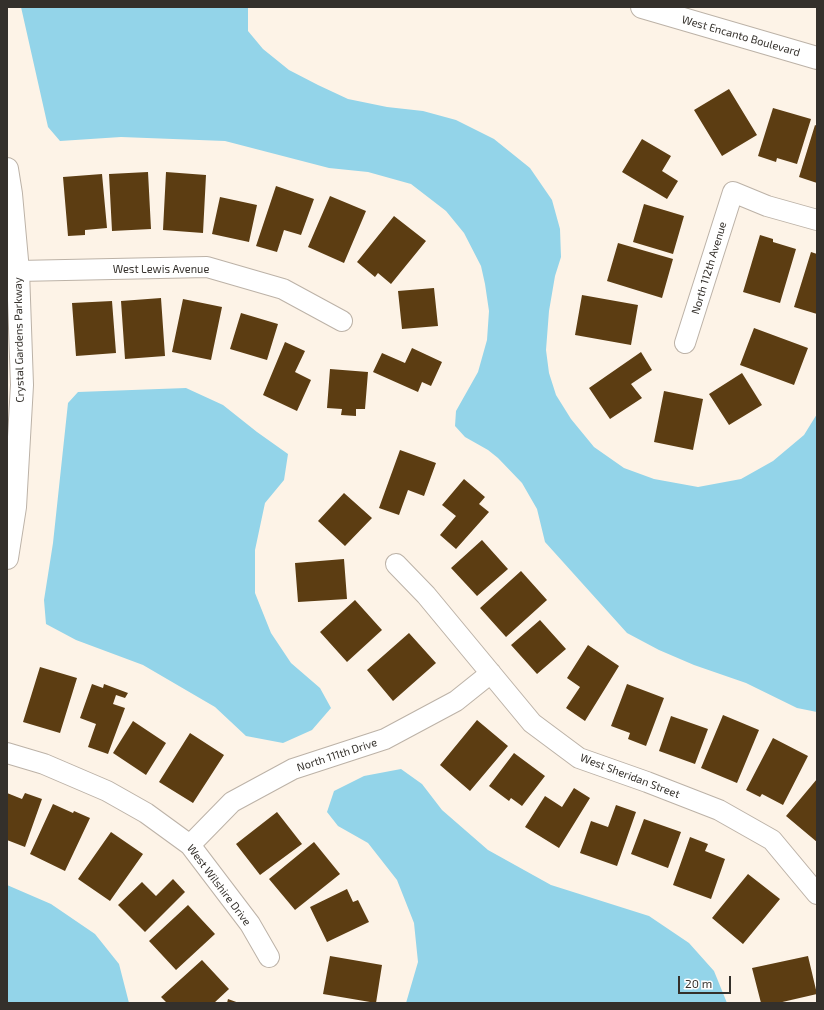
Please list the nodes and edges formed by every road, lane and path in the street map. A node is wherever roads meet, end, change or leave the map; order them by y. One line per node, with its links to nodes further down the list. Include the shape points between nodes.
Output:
1 (642, 7): 2 (street, West Encanto Boulevard)
2 (817, 58)
3 (7, 169): 5 (street, Crystal Gardens Parkway)
4 (817, 220): 7 (street, North 112th Avenue, via 767,206 733,192)
5 (18, 271): 6 (street, West Lewis Avenue, via 208,267 283,289); 8 (street, Crystal Gardens Parkway, via 22,385)
6 (342, 321)
7 (685, 343)
8 (11, 507): 9 (street, Crystal Gardens Parkway)
9 (7, 558)
10 (396, 564): 11 (street, West Sheridan Street, via 426,595)
11 (490, 673): 13 (street, North 111th Drive, via 456,702 385,739 293,769 232,802); 14 (street, West Sheridan Street, via 532,723 579,758 719,810 772,840)
12 (7, 753): 13 (street, West Wilshire Drive, via 44,764 107,791 146,813)
13 (190, 845): 15 (street, West Wilshire Drive, via 250,924)
14 (817, 894)
15 (269, 957)

